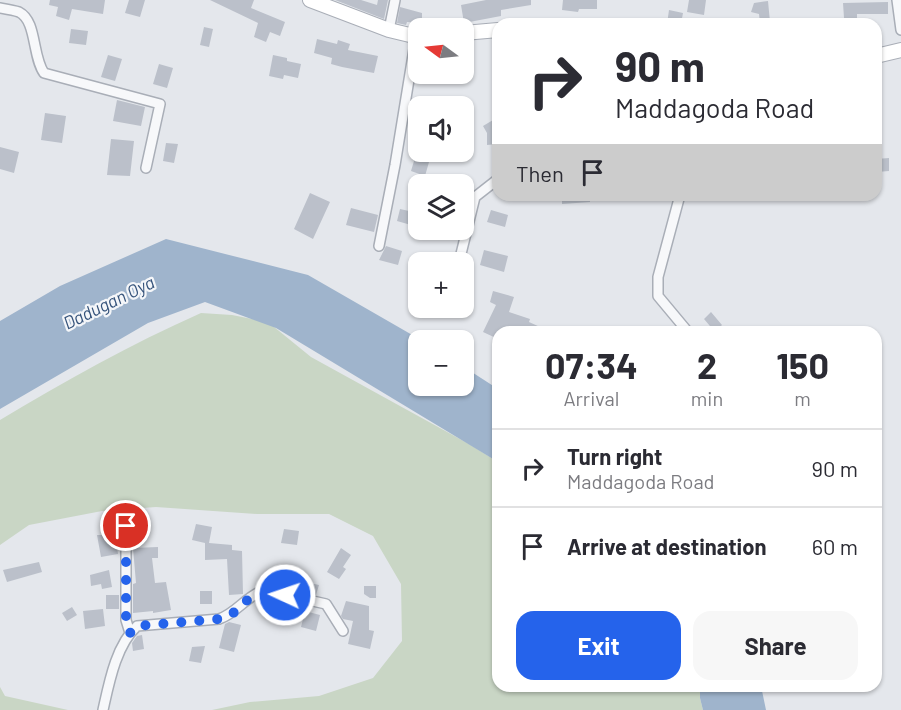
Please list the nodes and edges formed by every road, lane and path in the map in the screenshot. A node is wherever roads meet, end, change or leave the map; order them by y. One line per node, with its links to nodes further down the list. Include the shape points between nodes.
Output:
1 (310, 0): 5 (street)
2 (395, 0): 5 (street)
3 (897, 0): 6 (street)
4 (0, 8): 13 (street, via 20,13 29,22 38,64 44,72 160,104)
5 (389, 30): 9 (street)
6 (901, 30)
7 (492, 31): 8 (street)
8 (474, 32)
9 (408, 35)
10 (901, 50): 11 (street)
11 (882, 55)
12 (409, 84): 16 (street)
13 (146, 168)
14 (492, 184): 17 (street, via 475,197)
15 (678, 201): 18 (street, via 658,277 658,296)
16 (379, 246)
17 (461, 252)
18 (683, 326)
19 (126, 526): 21 (street, via 126,620)
20 (343, 631): 21 (street, via 326,604 264,590 255,593 231,615 219,619 137,626)
21 (130, 633): 22 (street, via 111,674)
22 (103, 710)

